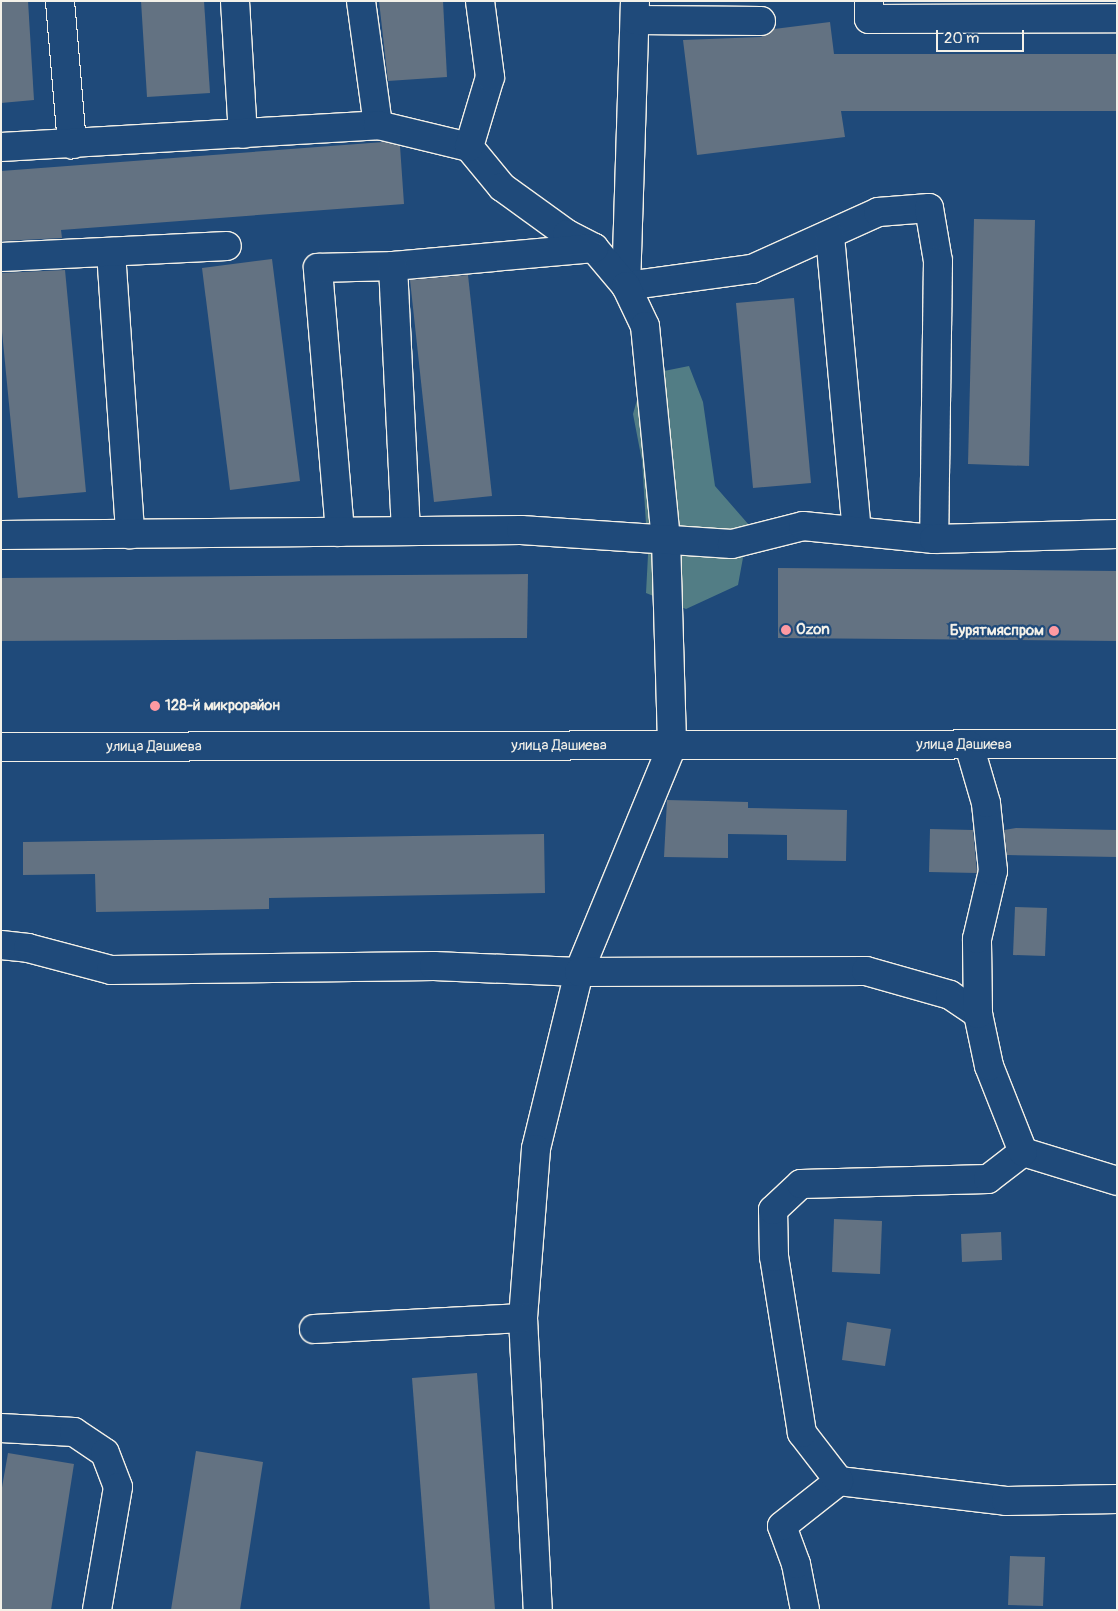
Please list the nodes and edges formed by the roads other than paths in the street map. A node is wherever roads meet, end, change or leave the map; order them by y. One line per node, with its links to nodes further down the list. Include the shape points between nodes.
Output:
1 (60, 1): 11 (street)
2 (235, 1): 10 (street)
3 (362, 1): 9 (street)
4 (480, 1): 13 (street, via 490,77)
5 (869, 1): 7 (street, via 869,19)
6 (635, 10): 8 (street); 20 (street)
7 (1117, 18)
8 (761, 21)
9 (378, 125): 10 (street); 13 (street)
10 (243, 134): 11 (street)
11 (72, 144): 12 (street)
12 (1, 147)
13 (469, 147): 16 (street, via 502,187 567,234)
14 (830, 236): 20 (street, via 752,269); 22 (street); 27 (street, via 878,212 929,208 938,261)
15 (227, 246): 17 (street)
16 (594, 248): 19 (street); 20 (street)
17 (111, 252): 18 (street); 24 (street)
18 (1, 257)
19 (393, 266): 21 (street); 23 (street, via 318,268)
20 (626, 286): 28 (street, via 645,326)
21 (406, 531): 23 (street); 28 (street, via 521,530)
22 (857, 531): 27 (street); 28 (street, via 804,526 732,544)
23 (340, 532): 24 (street)
24 (130, 534): 26 (street)
25 (1117, 534): 27 (street)
26 (1, 535)
27 (934, 539)
28 (666, 540): 31 (street)
29 (1117, 744): 30 (street, улица Дашиева)
30 (968, 745): 31 (street, улица Дашиева); 35 (street, via 986,803 993,871 977,939)
31 (672, 746): 32 (street, улица Дашиева); 34 (street)
32 (1, 747)
33 (1, 945): 34 (street, via 28,948 111,970 434,966)
34 (579, 972): 35 (street, via 866,971 950,995); 38 (street, via 536,1149)
35 (978, 1014): 36 (street, via 989,1066)
36 (1023, 1152): 37 (street); 41 (street, via 988,1180 801,1184 773,1210 774,1257 802,1433)
37 (1117, 1181)
38 (523, 1318): 39 (street); 44 (street)
39 (314, 1329)
40 (1, 1428): 43 (street, via 74,1432 105,1453 118,1487)
41 (839, 1481): 42 (street, via 1006,1501); 45 (street, via 782,1526 796,1564)
42 (1117, 1499)
43 (97, 1610)
44 (538, 1610)
45 (805, 1610)

